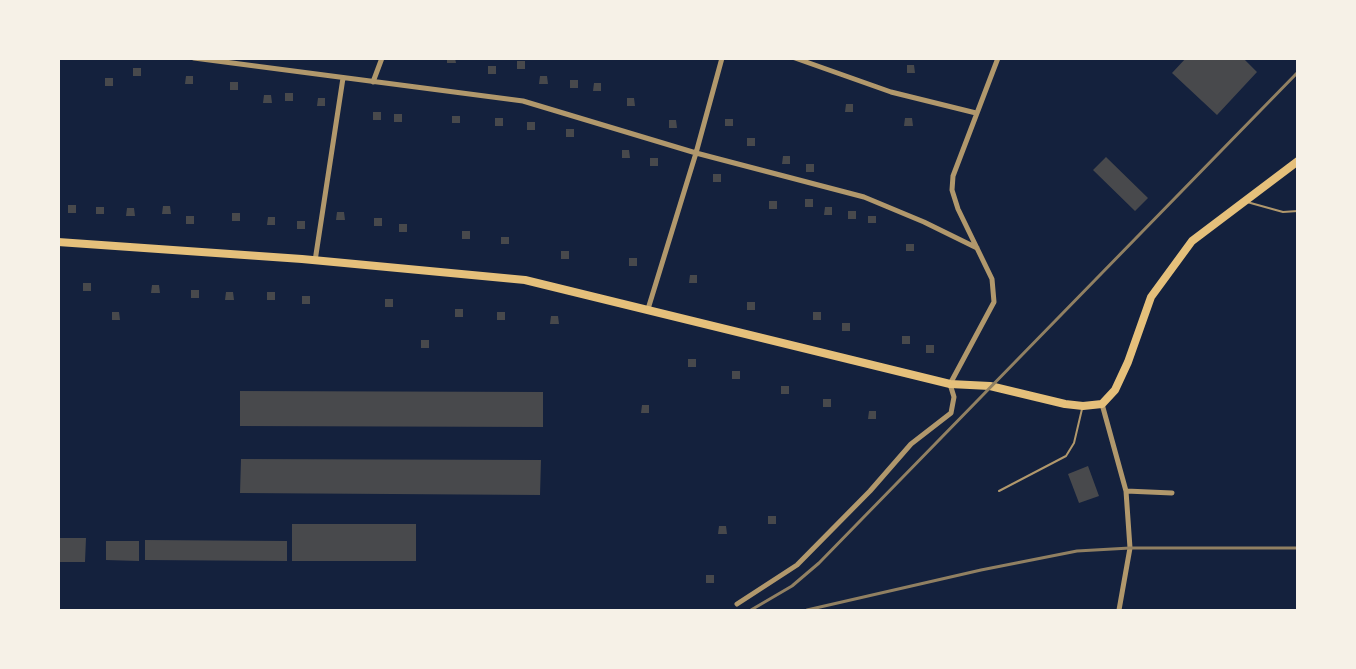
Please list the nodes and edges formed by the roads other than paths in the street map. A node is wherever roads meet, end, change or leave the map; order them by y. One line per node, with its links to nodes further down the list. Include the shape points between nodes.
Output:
1 (194, 58): 6 (street)
2 (382, 58): 7 (street)
3 (722, 58): 9 (street)
4 (795, 58): 8 (street, via 891,92)
5 (998, 58): 8 (street)
6 (343, 78): 7 (street); 15 (street)
7 (373, 82): 9 (street, via 523,101)
8 (976, 113): 14 (street, via 953,176 952,190)
9 (696, 153): 14 (street, via 864,198); 16 (street)
10 (1298, 161): 11 (main road)
11 (1244, 201): 12 (lane, via 1283,212); 18 (main road, via 1192,241 1151,297 1128,362 1115,390)
12 (1298, 211)
13 (58, 242): 15 (main road)
14 (977, 248): 17 (street, via 992,279 994,302)
15 (315, 261): 16 (main road, via 525,280)
16 (648, 309): 17 (main road)
17 (950, 384): 19 (main road, via 990,386); 23 (street, via 954,397 951,413 911,444 797,564)
18 (1102, 404): 19 (main road); 20 (street)
19 (1083, 406): 21 (lane, via 1074,443 1066,456)
20 (1126, 490): 22 (street); 24 (street, via 1130,548)
21 (999, 491)
22 (1172, 493)
23 (737, 604)
24 (1119, 610)

